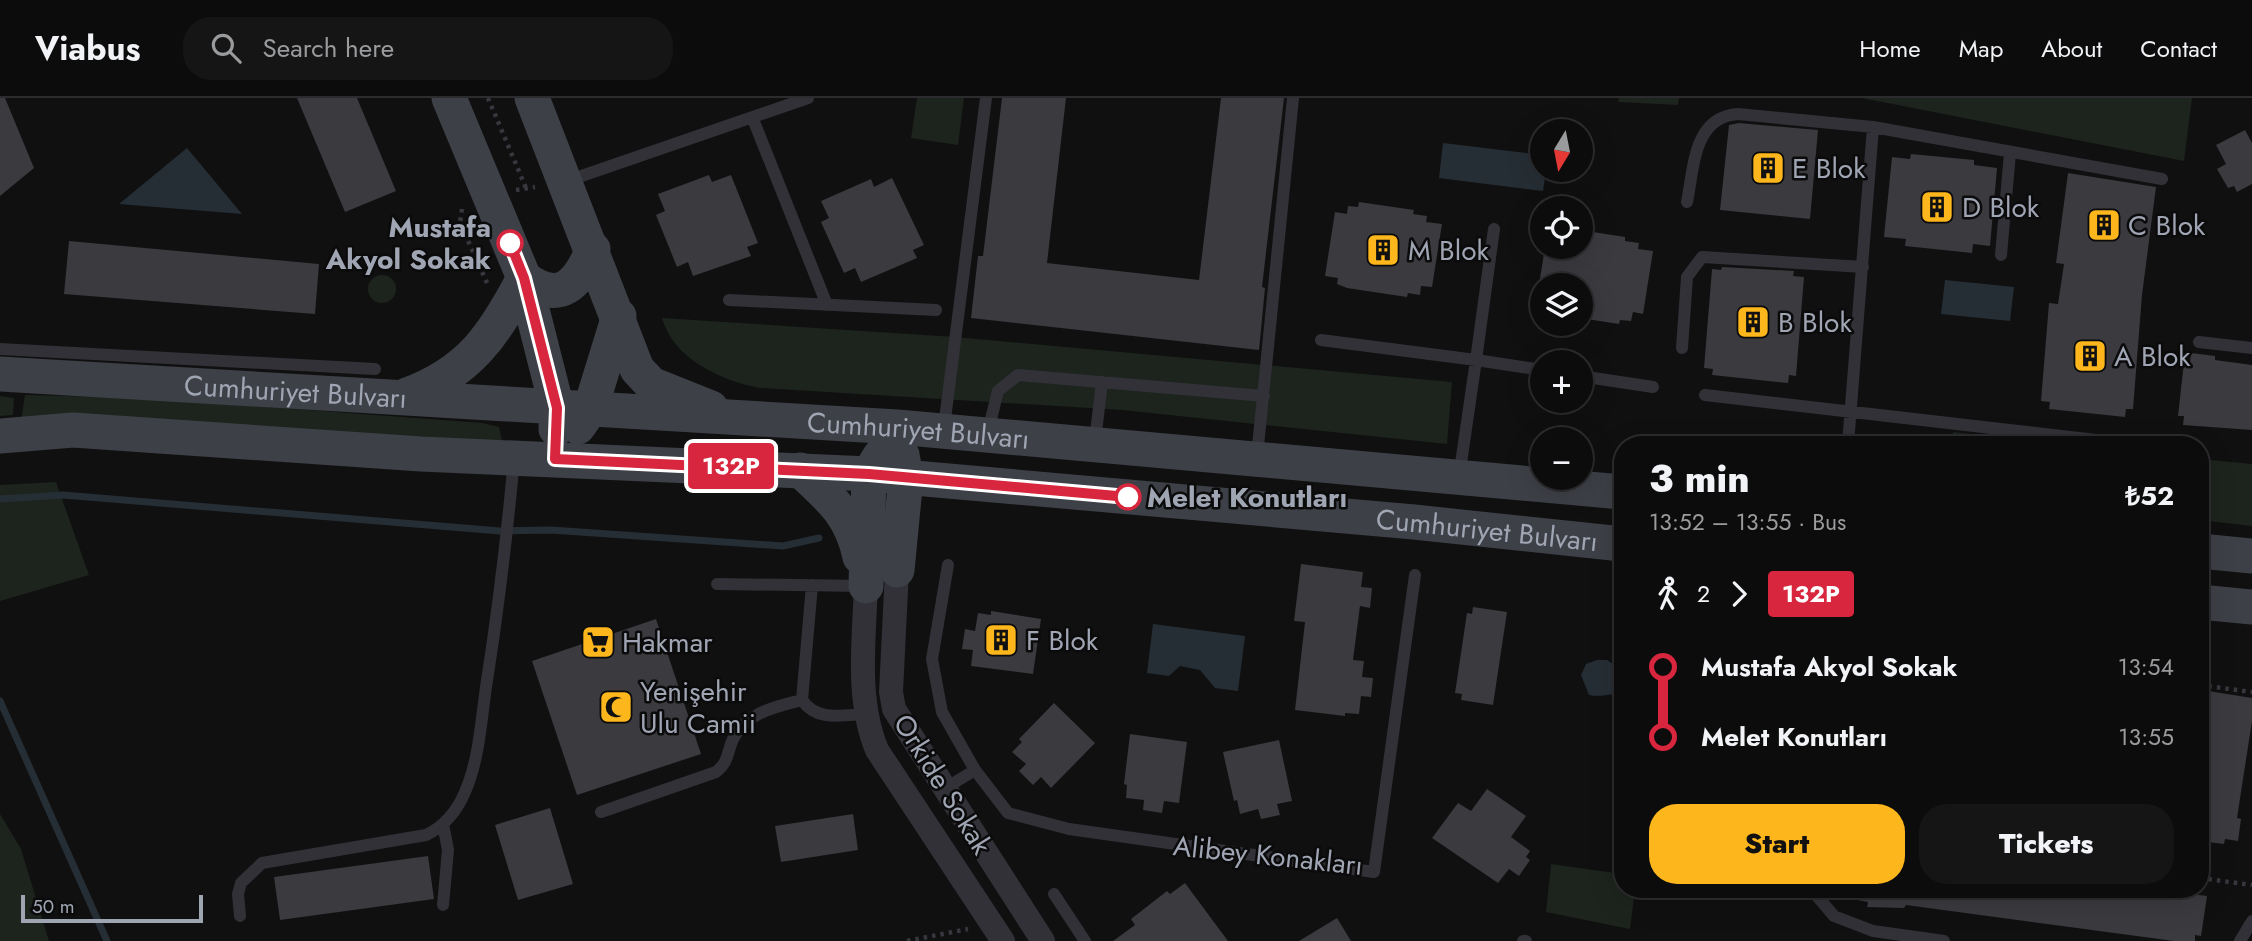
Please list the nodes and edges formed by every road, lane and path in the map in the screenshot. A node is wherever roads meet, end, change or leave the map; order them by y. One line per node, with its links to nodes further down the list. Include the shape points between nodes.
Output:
1 (449, 98): 12 (street)
2 (488, 98): 12 (path, via 526,188)
3 (531, 98): 11 (street)
4 (808, 98): 7 (lane)
5 (986, 98): 43 (lane)
6 (1293, 98): 37 (lane)
7 (753, 119): 11 (lane); 21 (lane)
8 (1873, 127): 9 (lane); 13 (lane, via 1738,114 1718,118 1701,137); 17 (lane)
9 (2010, 153): 10 (lane); 16 (lane)
10 (2162, 179)
11 (566, 181): 15 (street)
12 (489, 193): 18 (street); 19 (path, via 465,196 460,223)
13 (1687, 202)
14 (1494, 229): 29 (lane)
15 (593, 249): 18 (street, via 572,285 558,291 541,291); 23 (street)
16 (2001, 255)
17 (1863, 267): 26 (lane, via 1702,257 1687,277); 40 (lane)
18 (524, 278): 38 (street, via 499,324 468,362 431,386); 39 (street)
19 (492, 292)
20 (729, 300): 21 (lane)
21 (827, 305): 22 (lane)
22 (936, 310)
23 (619, 316): 39 (street); 41 (street, via 637,369 651,384)
24 (1321, 340): 29 (lane)
25 (2199, 342): 27 (lane)
26 (1682, 348)
27 (2252, 348)
28 (0, 349): 31 (lane)
29 (1476, 360): 30 (lane); 55 (lane)
30 (1530, 368)
31 (375, 369)
32 (0, 374): 38 (street, Cumhuriyet Bulvarı)
33 (1593, 378): 35 (lane)
34 (1102, 382): 37 (lane); 44 (lane, via 1018,375 998,391); 48 (lane)
35 (1653, 387)
36 (1705, 395): 40 (lane)
37 (1264, 396): 51 (lane)
38 (401, 398): 39 (street, Cumhuriyet Bulvarı)
39 (573, 409): 41 (street, Cumhuriyet Bulvarı); 50 (street)
40 (1851, 412): 46 (lane); 47 (lane)
41 (747, 421): 42 (street, Cumhuriyet Bulvarı)
42 (897, 427): 43 (street, Cumhuriyet Bulvarı); 53 (street); 54 (street)
43 (943, 431): 44 (street, Cumhuriyet Bulvarı)
44 (987, 435): 48 (street, Cumhuriyet Bulvarı)
45 (0, 436): 49 (street, Cumhuriyet Bulvarı, via 73,430)
46 (1849, 436)
47 (2061, 436)
48 (1095, 445): 51 (street, Cumhuriyet Bulvarı)
49 (514, 457): 50 (street, Cumhuriyet Bulvarı); 76 (lane, via 503,576 470,775 458,805)
50 (555, 459): 52 (street, Cumhuriyet Bulvarı)
51 (1257, 459): 55 (street, Cumhuriyet Bulvarı)
52 (800, 470): 53 (street, Cumhuriyet Bulvarı); 66 (street, via 845,514 854,532)
53 (869, 474): 54 (street, Cumhuriyet Bulvarı); 66 (street)
54 (906, 477): 56 (street, Cumhuriyet Bulvarı); 62 (street)
55 (1459, 477): 57 (street, Cumhuriyet Bulvarı)
56 (974, 483): 58 (street, Cumhuriyet Bulvarı); 62 (street, via 929,506)
57 (1614, 491)
58 (1614, 543)
59 (2209, 552): 60 (street)
60 (2252, 556)
61 (948, 565): 73 (lane, Alibey Konakları, via 933,659 942,712)
62 (897, 570): 74 (street, Orkide Sokak, via 894,709)
63 (1415, 575): 73 (lane, Alibey Konakları, via 1374,872 1069,829 1008,813)
64 (717, 584): 65 (lane)
65 (812, 585): 66 (lane); 71 (lane)
66 (866, 586): 72 (street)
67 (2209, 602): 68 (street)
68 (2252, 607)
69 (2209, 686): 70 (path)
70 (2252, 692)
71 (802, 700): 72 (lane, via 823,716); 75 (lane, via 764,710 742,725 729,758 716,772)
72 (867, 713): 84 (street, via 867,728 877,750)
73 (975, 770): 74 (lane)
74 (944, 789): 86 (street, Orkide Sokak)
75 (601, 812)
76 (443, 824): 81 (lane, via 448,850); 82 (lane, via 415,838 262,863 241,883)
77 (2209, 879): 78 (path)
78 (2252, 885)
79 (1054, 894): 87 (lane)
80 (1819, 898): 88 (lane, via 1834,916 1872,931)
81 (443, 905)
82 (240, 916)
83 (2252, 921): 89 (lane)
84 (998, 933): 85 (path)
85 (908, 941)
86 (1042, 941)
87 (1085, 941)
88 (1944, 941)
89 (2241, 941)

